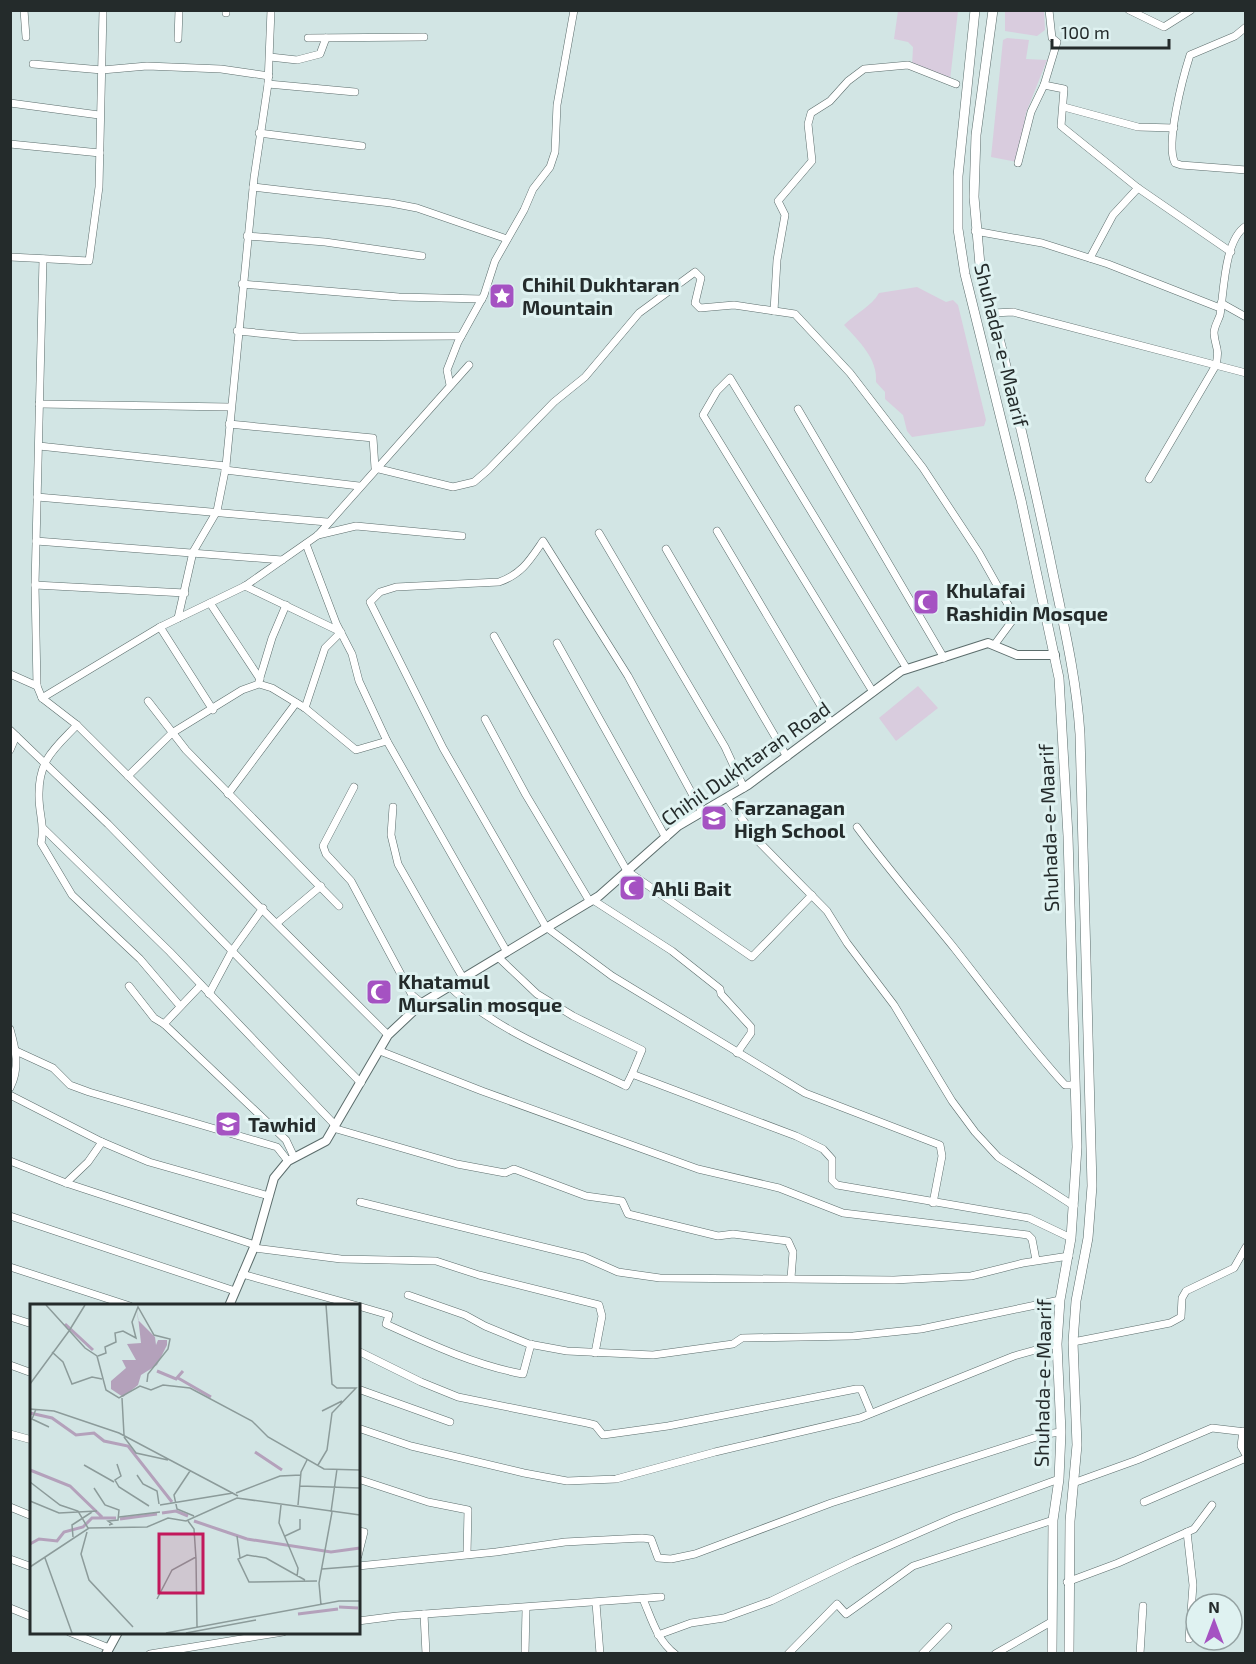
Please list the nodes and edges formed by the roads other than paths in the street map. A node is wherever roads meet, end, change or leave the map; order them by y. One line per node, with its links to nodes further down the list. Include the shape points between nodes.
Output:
1 (24, 10): 12 (street)
2 (103, 10): 19 (street)
3 (179, 10): 16 (street)
4 (271, 10): 17 (street)
5 (574, 10): 40 (street, via 557,105 555,152)
6 (975, 10): 90 (main road, Shuhada-e-Maarif, via 958,176 958,229 965,274)
7 (993, 10): 38 (main road, Shuhada-e-Maarif, via 976,135)
8 (1049, 10): 23 (street, via 1052,38 1057,42)
9 (1191, 10): 10 (street, via 1164,27)
10 (1131, 11)
11 (1245, 27): 28 (street, via 1235,36 1190,55)
12 (26, 37)
13 (424, 37): 15 (street)
14 (308, 38): 15 (street)
15 (326, 38): 17 (street, via 320,54 308,59)
16 (178, 39)
17 (270, 57): 20 (street)
18 (33, 64): 19 (street)
19 (102, 70): 20 (street, via 179,67); 27 (street)
20 (269, 76): 21 (street)
21 (268, 84): 24 (street); 29 (street)
22 (956, 84): 49 (street, via 908,65 864,69 830,101 811,112 807,124 812,161 778,201 785,215)
23 (1044, 86): 26 (street, via 1064,89); 33 (street, via 1031,112)
24 (355, 92)
25 (10, 103): 27 (street)
26 (1064, 107): 28 (street, via 1138,127); 36 (street, via 1061,126)
27 (99, 115): 32 (street)
28 (1174, 128): 34 (street, via 1175,163)
29 (259, 133): 31 (street); 35 (street)
30 (10, 144): 32 (street)
31 (362, 147)
32 (100, 153): 45 (street, via 89,261)
33 (1018, 163)
34 (1245, 170)
35 (253, 187): 39 (street); 40 (street, via 417,208)
36 (1138, 188): 41 (street); 44 (street, via 1113,215)
37 (1244, 228): 41 (street)
38 (975, 231): 44 (street, via 1042,243); 50 (main road, Shuhada-e-Maarif)
39 (248, 236): 42 (street); 46 (street)
40 (507, 239): 47 (street)
41 (1231, 252): 48 (street)
42 (422, 256)
43 (10, 257): 45 (street)
44 (1090, 258): 48 (street)
45 (43, 259): 58 (street)
46 (242, 284): 47 (street, via 399,297); 52 (street)
47 (482, 299): 53 (street)
48 (1220, 306): 51 (street); 55 (street, via 1214,332 1220,349)
49 (774, 311): 64 (street, via 734,305 700,308 695,303 701,278 692,272 639,313 585,378 554,402 474,482 453,487); 89 (street, via 795,314 850,373 923,468 1015,617)
50 (993, 313): 55 (street, via 1014,312); 177 (main road, Shuhada-e-Maarif, via 1064,620 1079,714 1092,1186)
51 (1245, 317)
52 (237, 331): 53 (street, via 310,337); 59 (street)
53 (461, 336): 57 (street, via 447,370)
54 (469, 365): 57 (street)
55 (1216, 365): 56 (street); 65 (street)
56 (1245, 373)
57 (450, 385): 64 (street)
58 (39, 404): 59 (street); 62 (street)
59 (230, 407): 61 (street)
60 (798, 409): 91 (street)
61 (229, 424): 63 (street); 64 (street, via 373,438)
62 (39, 447): 63 (street); 67 (street)
63 (226, 468): 66 (street); 68 (street)
64 (375, 468): 66 (street)
65 (1149, 478)
66 (359, 486): 69 (street)
67 (37, 497): 68 (street); 74 (street)
68 (217, 511): 69 (street); 77 (street)
69 (327, 522): 72 (street)
70 (717, 531): 103 (street)
71 (599, 533): 113 (street, via 725,747)
72 (318, 535): 73 (street, via 356,526); 75 (street)
73 (462, 536)
74 (36, 541): 77 (street); 79 (street)
75 (306, 544): 78 (street); 86 (street)
76 (666, 549): 109 (street)
77 (193, 552): 78 (street); 81 (street)
78 (282, 560): 80 (street)
79 (35, 585): 81 (street); 95 (street)
80 (245, 586): 82 (street); 83 (street)
81 (184, 593): 84 (street)
82 (210, 603): 84 (street); 94 (street)
83 (286, 605): 86 (street); 94 (street)
84 (178, 618): 85 (street)
85 (160, 627): 97 (street); 101 (street)
86 (341, 632): 100 (street, via 325,648); 107 (street)
87 (494, 636): 121 (street)
88 (557, 643): 120 (street)
89 (995, 644): 90 (street, via 1017,656); 91 (street, Chihil Dukhtaran Road, via 981,644)
90 (1055, 655): 147 (main road, Shuhada-e-Maarif, via 1068,836)
91 (944, 658): 92 (street, Chihil Dukhtaran Road)
92 (907, 669): 96 (street, Chihil Dukhtaran Road); 96 (street, via 730,378 703,415)
93 (12, 677): 95 (street)
94 (259, 681): 99 (street); 101 (street)
95 (37, 686): 97 (street)
96 (873, 692): 103 (street, Chihil Dukhtaran Road)
97 (42, 698): 104 (street)
98 (148, 701): 106 (street)
99 (296, 703): 100 (street); 114 (street)
100 (305, 708): 107 (street, via 356,750)
101 (213, 710): 106 (street)
102 (485, 719): 124 (street, via 526,795)
103 (831, 723): 109 (street, Chihil Dukhtaran Road)
104 (77, 725): 110 (street); 111 (street)
105 (13, 733): 108 (street); 110 (street)
106 (172, 733): 111 (street); 114 (street)
107 (387, 741): 130 (street)
108 (10, 750)
109 (787, 756): 113 (street, Chihil Dukhtaran Road)
110 (44, 760): 119 (street, via 39,796); 129 (street)
111 (128, 776): 126 (street)
112 (354, 787): 137 (street, via 323,846 351,881 412,995)
113 (744, 788): 115 (street, Chihil Dukhtaran Road)
114 (228, 794): 122 (street)
115 (727, 798): 117 (street, Chihil Dukhtaran Road); 123 (street, via 759,842)
116 (393, 807): 132 (street, via 391,834 398,864)
117 (702, 812): 120 (street, Chihil Dukhtaran Road); 128 (street, via 627,676 543,541 526,567 500,582 396,587 380,592 370,602 443,748)
118 (856, 827): 147 (street, via 1039,1056 1065,1085)
119 (44, 829): 133 (street); 138 (street, via 41,843 72,895 140,959)
120 (666, 838): 121 (street, Chihil Dukhtaran Road)
121 (627, 871): 123 (street, via 752,957); 124 (street, Chihil Dukhtaran Road)
122 (321, 886): 125 (street); 127 (street)
123 (812, 896): 158 (street, via 894,1005 975,1132 998,1157)
124 (592, 901): 128 (street, Chihil Dukhtaran Road); 144 (street, via 672,951 720,989 752,1030)
125 (339, 906)
126 (263, 908): 127 (street); 129 (street)
127 (278, 923): 141 (street)
128 (546, 927): 130 (street, Chihil Dukhtaran Road); 144 (street, via 612,976)
129 (232, 951): 136 (street); 146 (street)
130 (507, 952): 131 (street, Chihil Dukhtaran Road)
131 (498, 957): 132 (street, Chihil Dukhtaran Road); 145 (street, via 537,994 642,1050)
132 (463, 978): 135 (street, Chihil Dukhtaran Road)
133 (201, 985): 136 (street); 138 (street)
134 (129, 986): 139 (street, via 154,1018)
135 (449, 986): 137 (street, Chihil Dukhtaran Road); 145 (street, via 498,1022 592,1071 626,1086)
136 (209, 994): 150 (street)
137 (422, 1003): 141 (street, Chihil Dukhtaran Road)
138 (180, 1006): 139 (street)
139 (164, 1024): 152 (street, via 286,1140)
140 (10, 1029): 142 (street)
141 (388, 1035): 143 (street, Chihil Dukhtaran Road)
142 (16, 1050): 148 (street, via 17,1074); 152 (street, via 53,1068 79,1089 277,1147)
143 (380, 1051): 146 (street, Chihil Dukhtaran Road); 164 (street, via 698,1169 779,1188 843,1213 1028,1235)
144 (737, 1053): 157 (street, via 813,1097 940,1145 942,1156)
145 (632, 1074): 157 (street, via 823,1149 832,1159 832,1180 837,1185)
146 (361, 1083): 150 (street, Chihil Dukhtaran Road)
147 (1074, 1085): 158 (main road, Shuhada-e-Maarif)
148 (10, 1088)
149 (10, 1095): 151 (street)
150 (334, 1127): 152 (street, Chihil Dukhtaran Road, via 326,1141); 167 (street, via 457,1164 505,1173 514,1169 586,1196 622,1201 627,1214 638,1217 718,1236 733,1234 788,1241 793,1252)
151 (102, 1142): 154 (street); 155 (street, via 150,1162)
152 (291, 1159): 155 (street, via 274,1178)
153 (10, 1161): 154 (street)
154 (66, 1183): 161 (street)
155 (269, 1196): 161 (street)
156 (360, 1202): 167 (street, via 584,1257 618,1272 660,1278)
157 (933, 1203): 160 (street, via 1029,1218)
158 (1074, 1206): 160 (main road, Shuhada-e-Maarif)
159 (10, 1216): 168 (street)
160 (1071, 1238): 163 (main road, Shuhada-e-Maarif)
161 (254, 1246): 166 (street); 181 (street, via 341,1259 436,1262 599,1305 602,1316)
162 (1245, 1247): 177 (street, via 1234,1268 1186,1291 1181,1317 1170,1323)
163 (1069, 1256): 164 (street); 170 (main road, Shuhada-e-Maarif)
164 (1036, 1260): 167 (street, via 971,1276 894,1280)
165 (10, 1267): 171 (street)
166 (242, 1274): 168 (street); 173 (street)
167 (791, 1278)
168 (235, 1291): 172 (street)
169 (408, 1295): 178 (street)
170 (1060, 1300): 179 (main road, Shuhada-e-Maarif); 181 (street, via 921,1329 853,1336 742,1338 733,1344 653,1355)
171 (127, 1304)
172 (229, 1304)
173 (351, 1304)
174 (360, 1307): 178 (street, via 388,1315 386,1324 420,1340 523,1374)
175 (10, 1317): 176 (street)
176 (30, 1323)
177 (1073, 1342): 195 (main road, Shuhada-e-Maarif)
178 (531, 1344): 181 (street)
179 (1057, 1344): 185 (street, via 1014,1356); 188 (main road, Shuhada-e-Maarif)
180 (360, 1352): 185 (street, via 458,1397 587,1422 603,1435 861,1389)
181 (595, 1353)
182 (10, 1365): 183 (street)
183 (30, 1372)
184 (360, 1390): 186 (street)
185 (871, 1413): 187 (street, via 860,1419 616,1479 567,1481 411,1446)
186 (450, 1422)
187 (360, 1429)
188 (1061, 1431): 193 (main road, Shuhada-e-Maarif); 204 (street, via 831,1503 685,1557 658,1558 647,1538 565,1542)
189 (1244, 1432): 192 (street, via 1241,1446); 195 (street, via 1212,1428)
190 (10, 1434): 191 (street)
191 (30, 1439)
192 (1245, 1456): 196 (street)
193 (1059, 1479): 200 (main road, Shuhada-e-Maarif); 224 (street, via 955,1517 771,1601)
194 (360, 1480): 204 (street, via 468,1510)
195 (1076, 1482): 208 (main road, Shuhada-e-Maarif)
196 (1144, 1502)
197 (1212, 1505): 202 (street, via 1194,1529)
198 (10, 1507): 199 (street)
199 (30, 1515)
200 (1053, 1520): 219 (main road, Shuhada-e-Maarif); 231 (street, via 913,1566 846,1614 837,1604)
201 (360, 1531): 203 (street, via 364,1532)
202 (1187, 1532): 208 (street); 209 (street)
203 (360, 1548)
204 (467, 1554): 206 (street)
205 (10, 1559): 207 (street)
206 (360, 1566)
207 (30, 1567)
208 (1067, 1582): 235 (main road, Shuhada-e-Maarif)
209 (1193, 1592)
210 (661, 1597): 211 (street)
211 (643, 1599): 212 (street); 224 (street)
212 (596, 1603): 215 (street); 229 (street)
213 (1143, 1606): 236 (street)
214 (10, 1608): 217 (street)
215 (526, 1609): 216 (street); 228 (street)
216 (424, 1614): 218 (street); 227 (street)
217 (30, 1616)
218 (360, 1621)
219 (1051, 1622): 233 (street); 234 (main road, Shuhada-e-Maarif)
220 (948, 1627): 232 (street)
221 (73, 1634): 225 (street)
222 (117, 1634): 225 (street)
223 (270, 1634): 226 (street)
224 (658, 1635): 230 (street)
225 (107, 1651)
226 (150, 1653)
227 (426, 1653)
228 (525, 1653)
229 (600, 1653)
230 (675, 1653)
231 (788, 1653)
232 (922, 1653)
233 (995, 1653)
234 (1052, 1653)
235 (1069, 1653)
236 (1140, 1653)

